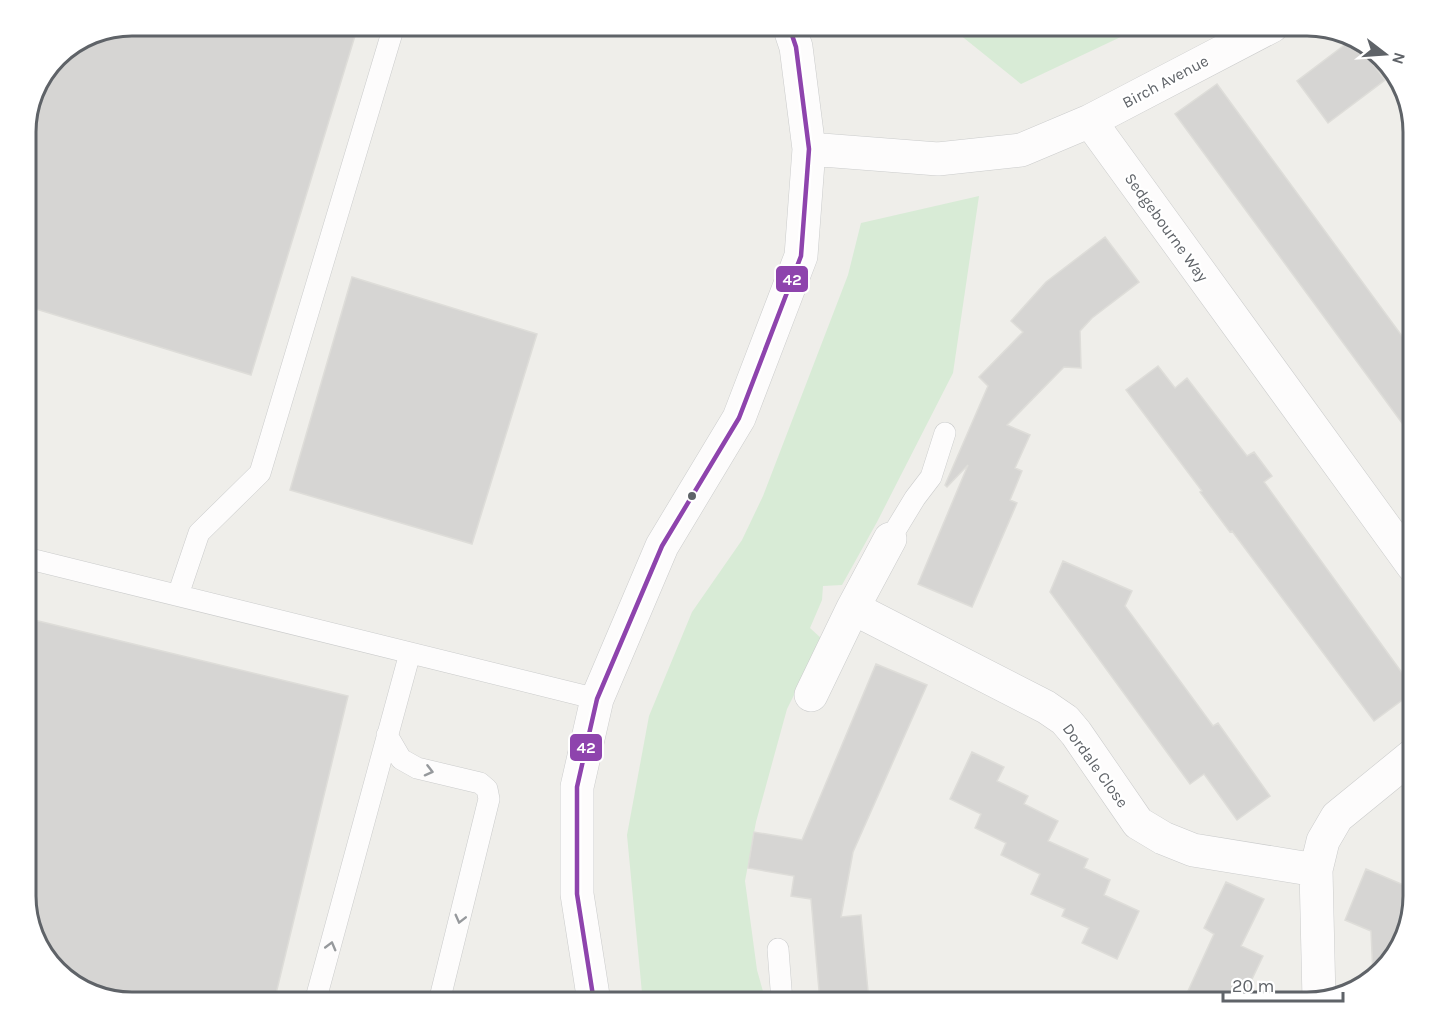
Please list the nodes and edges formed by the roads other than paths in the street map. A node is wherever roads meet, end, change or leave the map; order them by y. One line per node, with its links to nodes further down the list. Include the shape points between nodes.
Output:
1 (391, 36): 10 (lane, via 260,473 199,533)
2 (792, 36): 5 (street)
3 (1253, 36): 4 (street, Birch Avenue)
4 (1090, 121): 5 (street, via 1021,150 938,159); 8 (street, Sedgebourne Way)
5 (809, 149): 14 (street, via 801,256 739,418 662,546)
6 (945, 433): 7 (lane, via 931,477)
7 (890, 539): 11 (street)
8 (1403, 552)
9 (36, 560): 10 (lane)
10 (178, 595): 12 (lane)
11 (853, 608): 13 (street); 17 (street, Dordale Close, via 1065,720 1138,824 1193,850)
12 (410, 653): 14 (lane); 15 (lane)
13 (811, 695)
14 (597, 699): 22 (street, via 577,787 577,894)
15 (387, 735): 20 (lane, one-way to 15); 21 (lane, one-way to 21, via 401,759 417,768 480,783 487,789 489,799)
16 (1403, 763): 17 (street, via 1337,818 1323,841)
17 (1316, 870): 19 (street)
18 (778, 950): 23 (lane)
19 (1319, 991)
20 (318, 992)
21 (441, 992)
22 (592, 992)
23 (781, 992)

